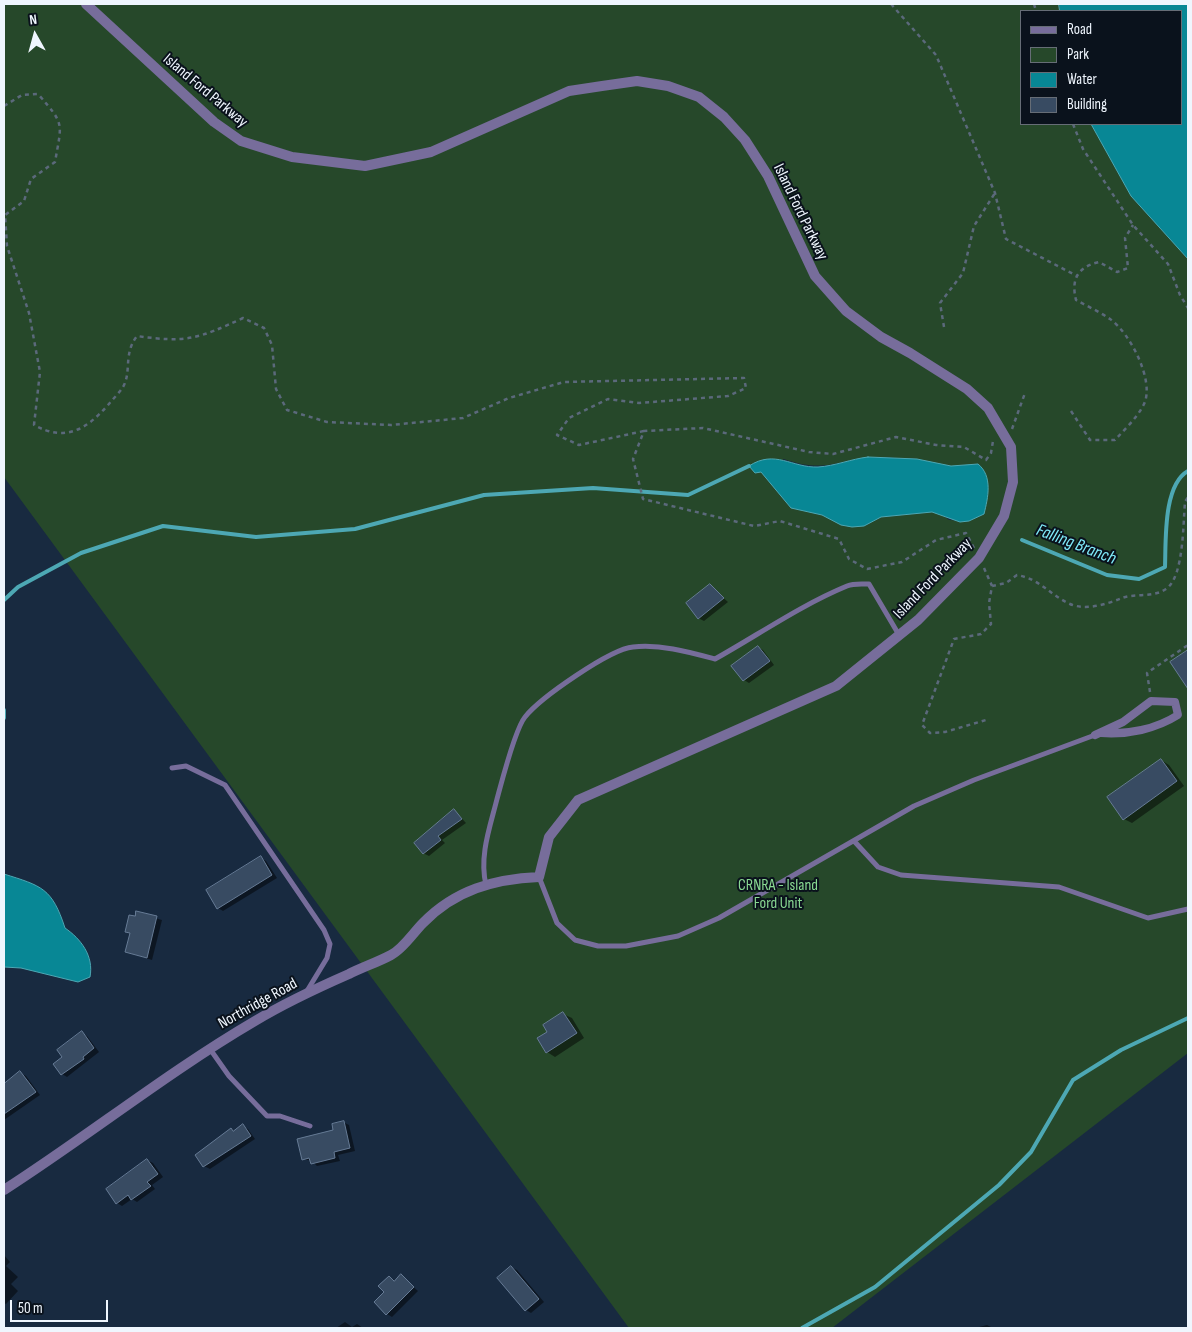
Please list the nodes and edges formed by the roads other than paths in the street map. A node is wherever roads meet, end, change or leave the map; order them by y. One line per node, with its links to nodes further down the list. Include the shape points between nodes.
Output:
1 (86, 4): 2 (street, Island Ford Parkway, via 214,122 241,141 292,157 365,166 431,152 569,91 602,86 637,82 668,86 699,97 745,140 768,176 815,276 839,304 881,337 967,389 988,408 1011,447 1013,482 1004,516 979,558)
2 (900, 635): 6 (street, Island Ford Parkway, via 836,686 578,800 549,837); 7 (lane, via 869,584 859,583 816,602 715,659 654,646 631,647 594,664 524,717 506,766 486,842 483,871)
3 (1098, 734): 3 (street, via 1123,722 1151,701 1176,702 1178,715 1163,725 1118,734); 5 (lane, via 914,806)
4 (172, 768): 9 (lane, via 186,766 225,785 324,930 330,944 327,958)
5 (854, 841): 6 (lane, via 699,928 653,942 626,946 586,944 565,933); 8 (lane, via 878,867 901,875 1059,887 1148,918)
6 (539, 877): 7 (street, Northridge Road, via 508,878)
7 (486, 885): 9 (street, Northridge Road, via 450,899 393,954)
8 (1188, 909)
9 (306, 994): 10 (street, Northridge Road)
10 (210, 1049): 11 (lane, via 229,1076 267,1116 280,1116); 12 (street, Northridge Road)
11 (310, 1126)
12 (4, 1190)

